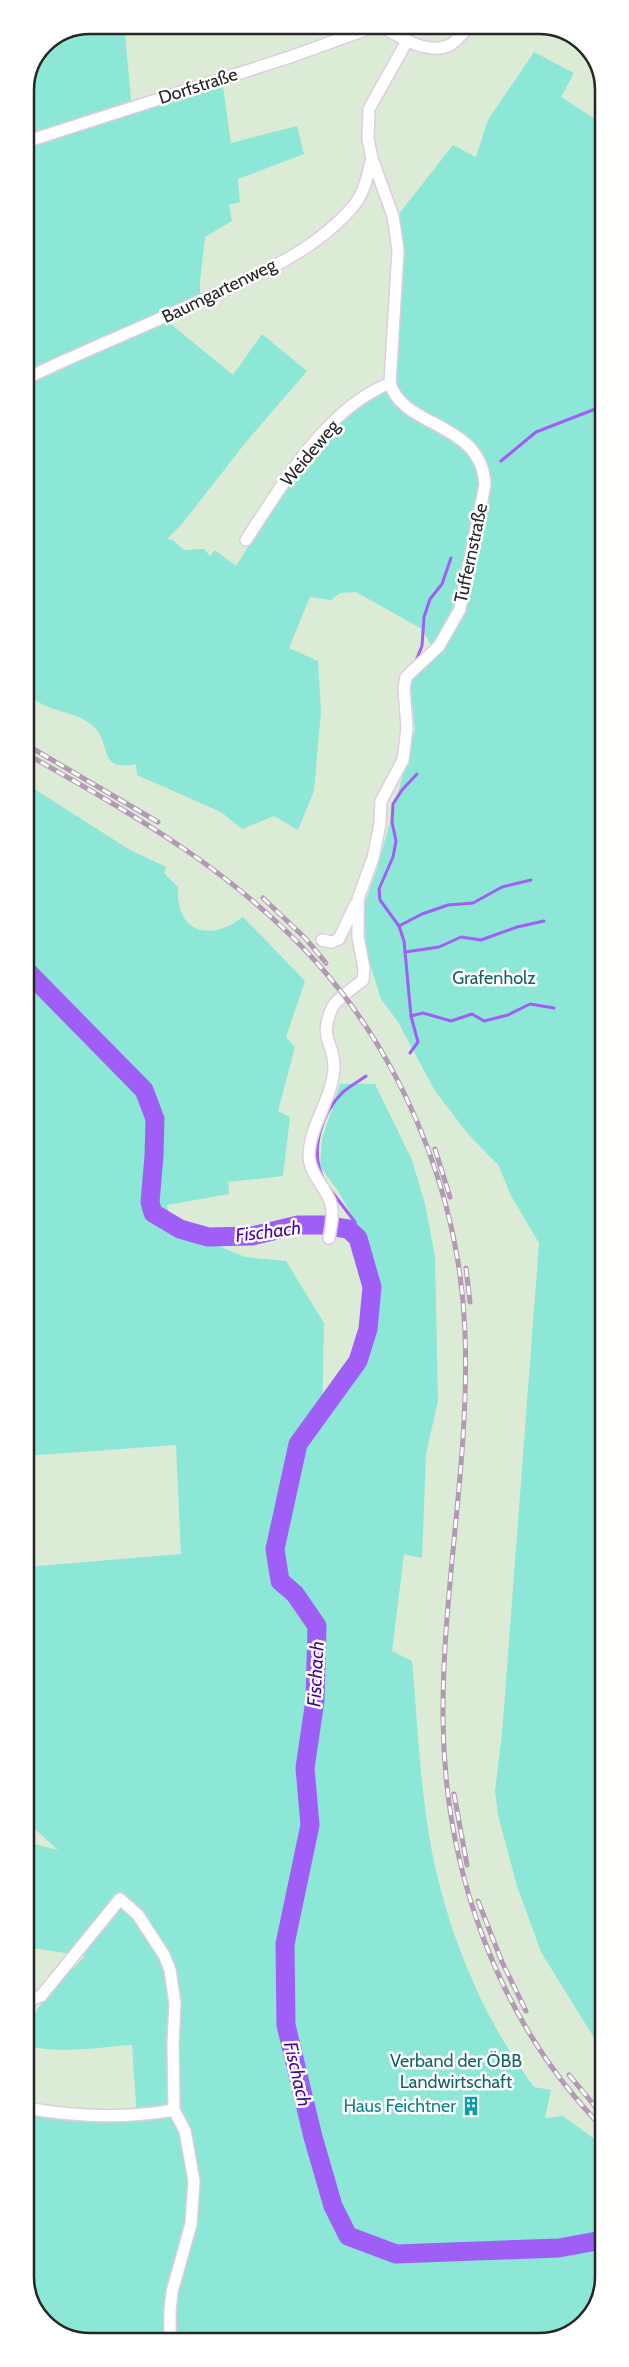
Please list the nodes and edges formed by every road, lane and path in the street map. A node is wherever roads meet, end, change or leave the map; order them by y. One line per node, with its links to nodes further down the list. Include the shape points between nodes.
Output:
1 (353, 34): 5 (street, Dorfstraße)
2 (395, 34): 4 (street)
3 (461, 34): 4 (street, via 448,46 433,47)
4 (407, 41): 6 (street, via 369,109 368,139)
5 (34, 139)
6 (372, 158): 7 (street, Baumgartenweg, via 366,184 356,203 327,232 308,245 257,275); 8 (street, via 393,216 398,250)
7 (34, 375)
8 (390, 383): 9 (street, Weideweg, via 353,402 312,445); 10 (street, Tuffernstraße, via 407,407 458,436 471,449 481,465 485,485 460,609 439,646 406,677 407,728 403,760 382,801 373,858)
9 (246, 540)
10 (358, 899): 11 (street, via 339,939 332,942); 12 (street, Tuffernstraße, via 363,980 333,1006 328,1020 326,1038 334,1066 310,1155 311,1167 330,1203)
11 (322, 940)
12 (329, 1238)
13 (34, 1998): 15 (street, via 41,1996 120,1900 138,1915 157,1940 170,1970 175,2004)
14 (34, 2110): 15 (street, via 97,2117)
15 (174, 2110): 16 (street, via 187,2139 194,2182 191,2224 172,2292)
16 (170, 2333)

